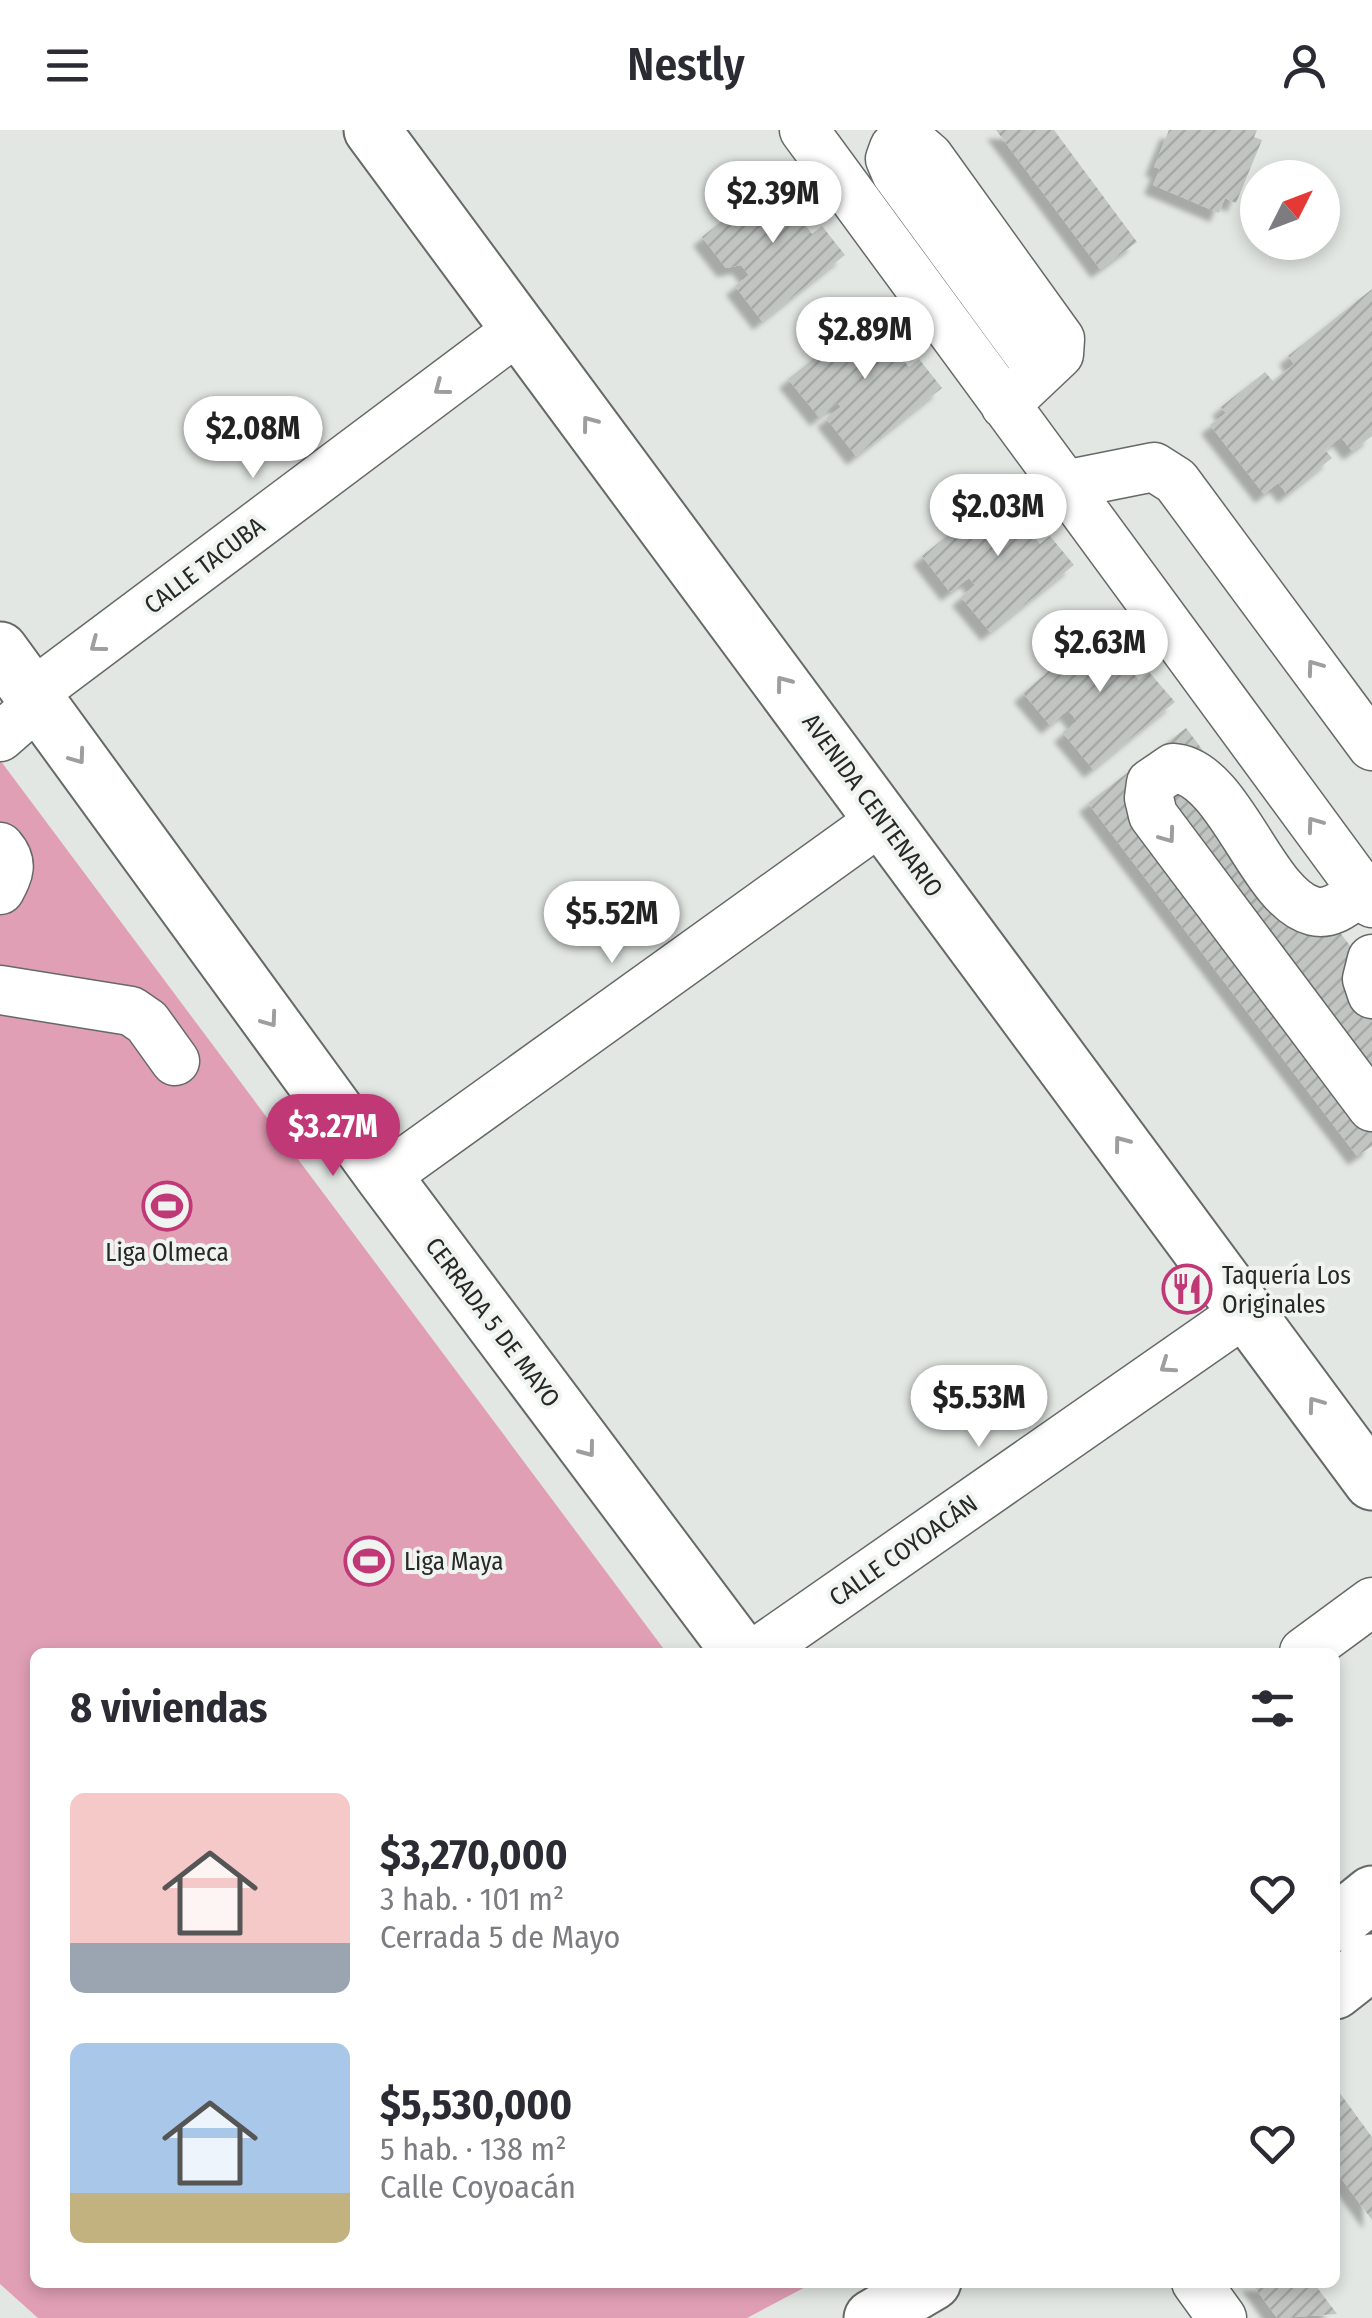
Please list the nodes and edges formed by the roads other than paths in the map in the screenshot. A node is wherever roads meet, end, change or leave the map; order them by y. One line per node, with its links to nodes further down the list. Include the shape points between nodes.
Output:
1 (372, 130): 3 (main road, AVENIDA CENTENARIO)
2 (804, 130): 5 (street)
3 (520, 330): 7 (street, CALLE TACUBA, one-way to 7); 9 (main road, AVENIDA CENTENARIO, one-way to 3)
4 (1041, 371): 5 (street)
5 (1006, 405): 6 (street)
6 (1064, 485): 8 (street, one-way to 6, via 1176,481 1154,467); 12 (street, one-way to 6)
7 (15, 691): 18 (main road, CERRADA 5 DE MAYO, one-way to 18)
8 (1372, 746)
9 (884, 818): 18 (street); 19 (main road, AVENIDA CENTENARIO, one-way to 9)
10 (0, 847): 11 (street, via 10,872)
11 (0, 890)
12 (1367, 896): 17 (street, one-way to 17, via 1313,911 1277,880 1197,776 1173,768 1152,783 1153,815)
13 (1372, 959): 15 (street)
14 (0, 990): 16 (street, via 131,1011 148,1022)
15 (1372, 994)
16 (176, 1061)
17 (1372, 1107)
18 (384, 1177): 22 (main road, CERRADA 5 DE MAYO, one-way to 22)
19 (1246, 1310): 20 (main road, AVENIDA CENTENARIO, one-way to 19); 23 (street, CALLE COYOACÁN, one-way to 23)
20 (1372, 1482)
21 (1372, 1602): 24 (street)
22 (737, 1648)
23 (762, 1648)
24 (1309, 1648)
25 (1372, 1894): 26 (main road)
26 (1340, 1920)
27 (1372, 1962): 28 (main road)
28 (1340, 1987)
29 (923, 2288): 31 (main road)
30 (1200, 2288): 32 (street)
31 (872, 2318)
32 (1222, 2318)

